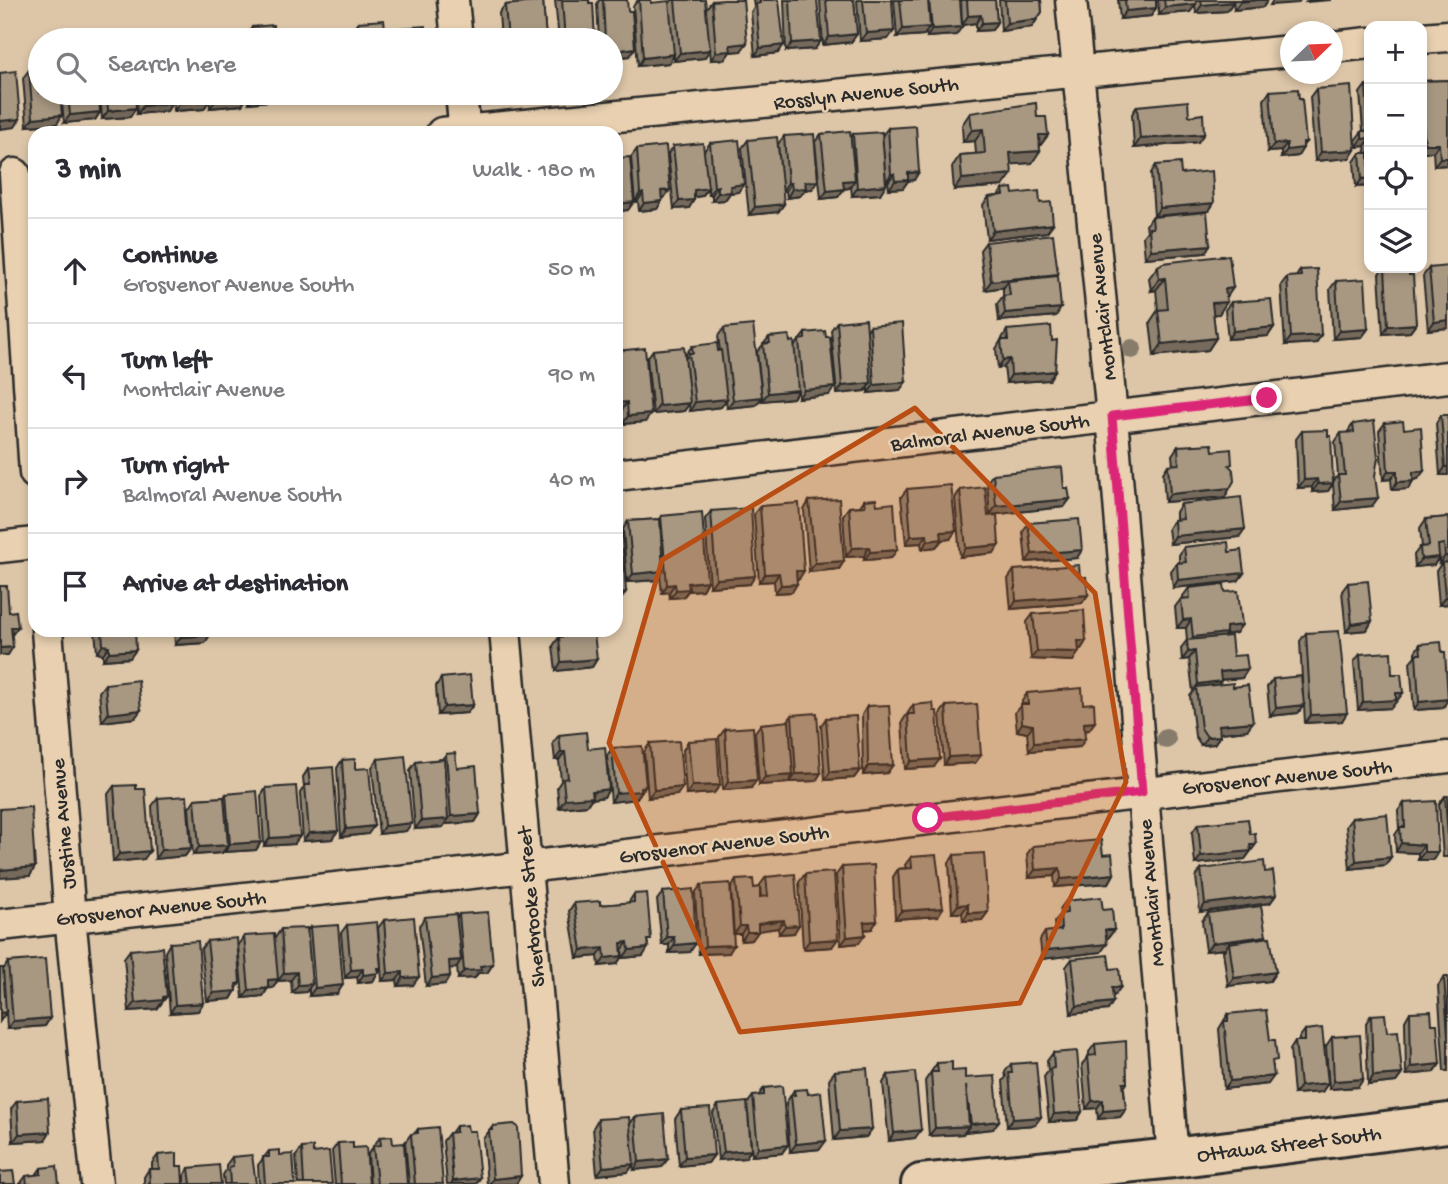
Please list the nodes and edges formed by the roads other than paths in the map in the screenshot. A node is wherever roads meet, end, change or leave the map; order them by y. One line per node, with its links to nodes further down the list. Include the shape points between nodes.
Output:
1 (453, 0): 3 (street)
2 (1072, 0): 9 (street, Montclair Avenue)
3 (456, 28)
4 (1448, 36): 5 (street)
5 (1427, 38)
6 (1364, 44): 7 (street)
7 (1343, 46)
8 (1280, 52): 9 (street, Rosslyn Avenue South)
9 (1078, 71): 12 (street, Rosslyn Avenue South); 16 (street, Montclair Avenue)
10 (460, 105): 11 (street)
11 (458, 126)
12 (518, 126)
13 (17, 174): 14 (street)
14 (28, 357)
15 (1448, 377): 16 (street, Balmoral Avenue South)
16 (1112, 416): 17 (street, Balmoral Avenue South); 23 (street, Montclair Avenue)
17 (623, 474)
18 (28, 544): 19 (street)
19 (0, 547)
20 (48, 637): 25 (street, Justine Avenue)
21 (506, 637): 24 (street, Sherbrooke Street)
22 (1448, 758): 23 (street, Grosvenor Avenue South)
23 (1142, 792): 24 (street, Grosvenor Avenue South); 28 (street, Montclair Avenue)
24 (526, 867): 25 (street, Grosvenor Avenue South); 31 (street, Sherbrooke Street)
25 (70, 917): 26 (street, Grosvenor Avenue South); 30 (street, Justine Avenue)
26 (0, 925)
27 (1448, 1123): 28 (street, Ottawa Street South)
28 (1173, 1158): 29 (street, Ottawa Street South)
29 (940, 1183)
30 (97, 1184)
31 (554, 1184)

